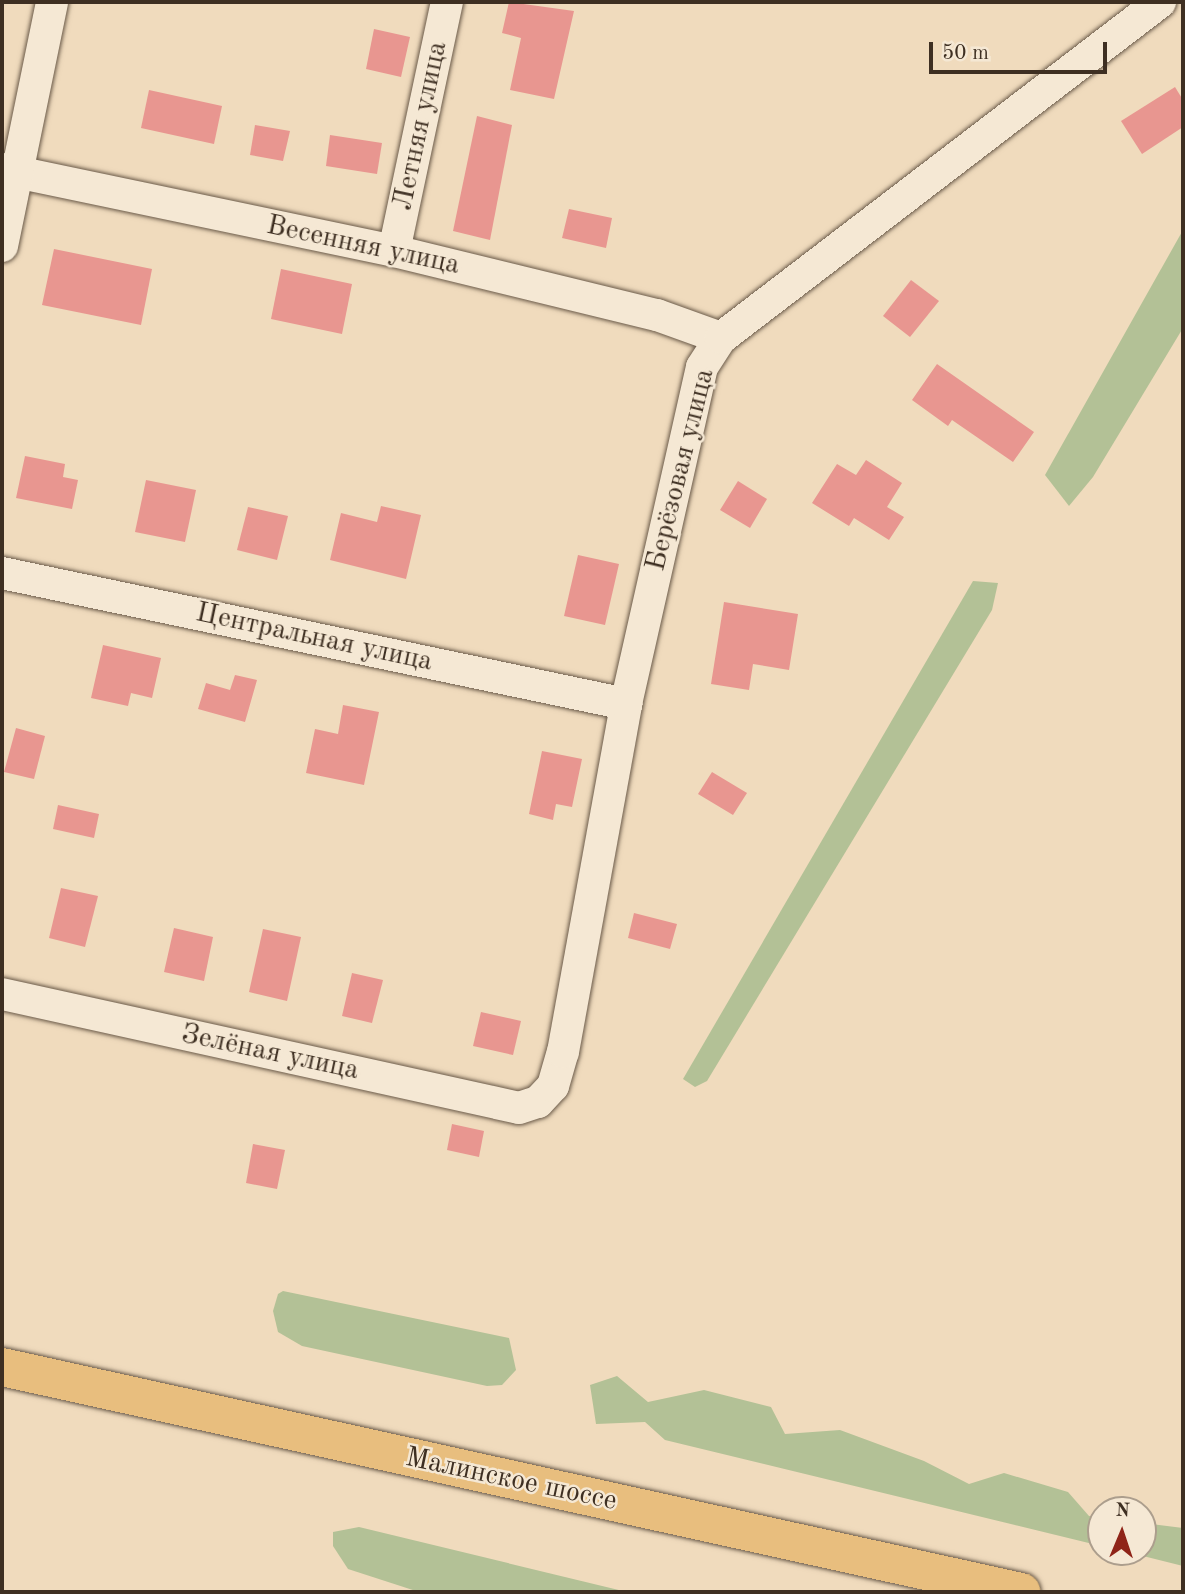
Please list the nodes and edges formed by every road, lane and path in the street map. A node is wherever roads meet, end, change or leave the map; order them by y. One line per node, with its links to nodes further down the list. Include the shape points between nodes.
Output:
1 (52, 2): 4 (street)
2 (447, 2): 6 (street, Летняя улица)
3 (1160, 2): 7 (street, Берёзовая улица)
4 (10, 171): 5 (street); 6 (street, Весенняя улица)
5 (2, 246)
6 (394, 251): 7 (street, Весенняя улица, via 657,315)
7 (721, 338): 9 (street, Берёзовая улица, via 702,367)
8 (2, 573): 9 (street, Центральная улица)
9 (626, 704): 11 (street, Берёзовая улица, via 563,1052 553,1086)
10 (2, 994): 11 (street, Зелёная улица, via 519,1108)
11 (538, 1102)
12 (2, 1367): 13 (main road, Малинское шоссе)
13 (1021, 1592)

